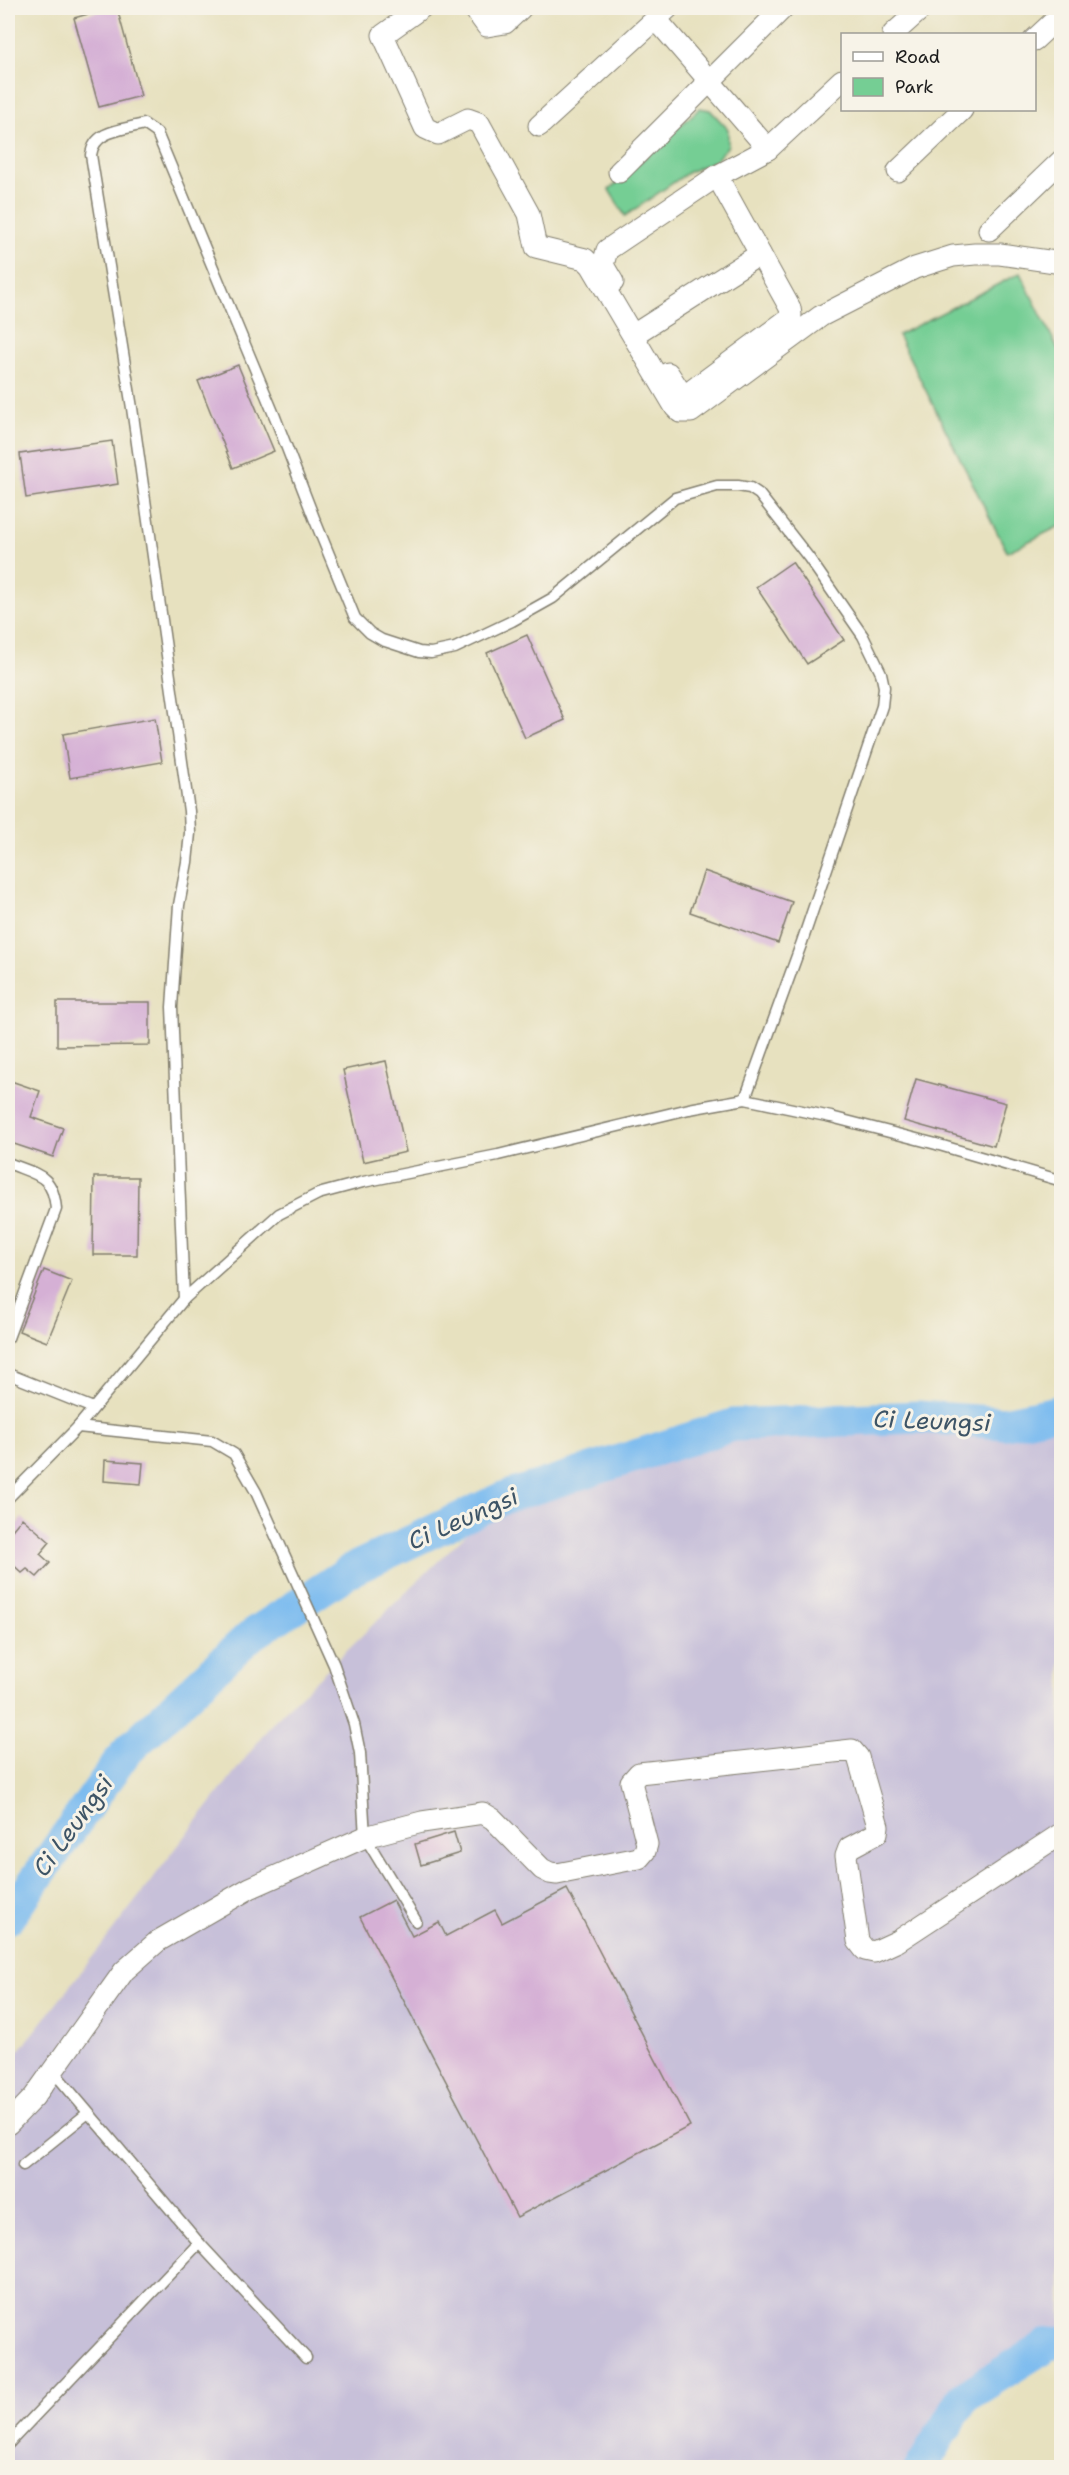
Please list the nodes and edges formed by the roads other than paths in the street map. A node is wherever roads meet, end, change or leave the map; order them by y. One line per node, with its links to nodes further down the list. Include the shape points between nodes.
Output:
1 (420, 8): 21 (street, via 383,35 426,128 438,134 468,119 479,123 529,214 536,247 591,265 680,412 691,412 821,316 915,268 953,256 975,254)
2 (474, 8): 3 (street, via 487,26 505,23)
3 (521, 8)
4 (783, 8): 10 (street)
5 (922, 8): 8 (street)
6 (662, 13): 10 (street); 13 (street)
7 (1062, 14): 9 (street)
8 (893, 33)
9 (1036, 39)
10 (709, 80): 14 (street); 17 (street)
11 (841, 82): 14 (street)
12 (961, 111): 16 (street)
13 (539, 126)
14 (768, 149): 18 (street)
15 (1062, 160): 19 (street)
16 (898, 171)
17 (619, 172)
18 (717, 176): 20 (street); 22 (street, via 607,250 603,265)
19 (989, 230)
20 (760, 254): 22 (street); 22 (street, via 791,315 686,395)
21 (1062, 263)
22 (641, 330)
23 (745, 1099): 25 (lane, via 831,1117); 26 (lane, via 318,1194 279,1214); 26 (lane, via 882,706 881,673 852,619 759,494 750,488 717,486 675,498 553,598 455,648 419,652 370,633 355,618 157,133 144,124 99,136 92,144 91,155 189,811 172,1007)
24 (8, 1164): 27 (lane, via 48,1182 55,1195 56,1209)
25 (1062, 1181)
26 (184, 1299): 29 (lane)
27 (8, 1338)
28 (8, 1374): 29 (lane)
29 (93, 1408): 30 (lane)
30 (78, 1427): 31 (lane); 33 (lane, via 213,1441 234,1454 256,1492 334,1665 360,1753)
31 (8, 1498)
32 (1062, 1833): 33 (street, via 898,1941 874,1952 865,1950 858,1941 846,1856 849,1848 877,1833 878,1826 858,1757 852,1750 639,1773 631,1782 647,1844 642,1855 557,1874 542,1869 493,1819 483,1814 422,1822)
33 (365, 1837): 34 (lane); 35 (street, via 250,1888 158,1941 124,1971)
34 (416, 1921)
35 (53, 2071): 36 (lane); 37 (street)
36 (87, 2113): 38 (lane); 39 (lane)
37 (8, 2124)
38 (23, 2165)
39 (199, 2243): 40 (lane); 41 (lane)
40 (306, 2358)
41 (8, 2444)

